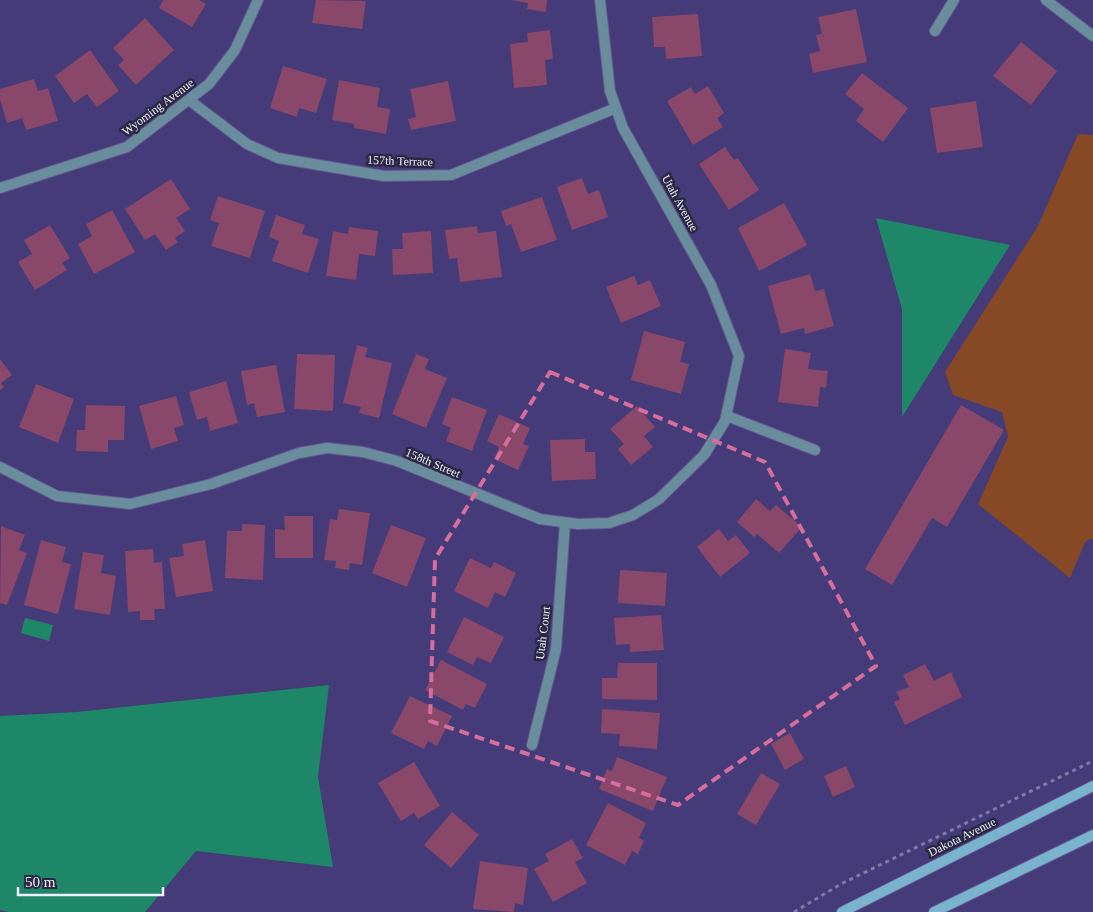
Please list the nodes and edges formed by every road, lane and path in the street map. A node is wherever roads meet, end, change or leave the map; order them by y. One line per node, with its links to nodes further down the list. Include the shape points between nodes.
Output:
1 (258, 0): 7 (street, Wyoming Avenue, via 235,50 209,84)
2 (600, 0): 8 (street, Utah Avenue, via 610,91)
3 (954, 0): 5 (street)
4 (1046, 0): 6 (street)
5 (935, 31)
6 (1093, 36)
7 (189, 100): 8 (street, 157th Terrace, via 248,144 278,158 384,176 451,175); 9 (street, Wyoming Avenue, via 127,147)
8 (616, 108): 10 (street, Utah Avenue, via 623,128 712,284 739,356)
9 (0, 188)
10 (727, 416): 11 (street); 13 (street, 158th Street, via 704,455 659,499 633,515 609,523)
11 (815, 450)
12 (0, 467): 13 (street, 158th Street, via 57,496 130,504 210,484 299,453 327,448 363,452 397,461 510,509)
13 (564, 523): 14 (street, Utah Court, via 556,648)
14 (532, 745)
15 (1093, 761): 18 (path, via 841,884)
16 (1093, 786): 19 (main road, Dakota Avenue)
17 (1093, 835): 20 (main road)
18 (794, 912)
19 (842, 912)
20 (934, 912)

